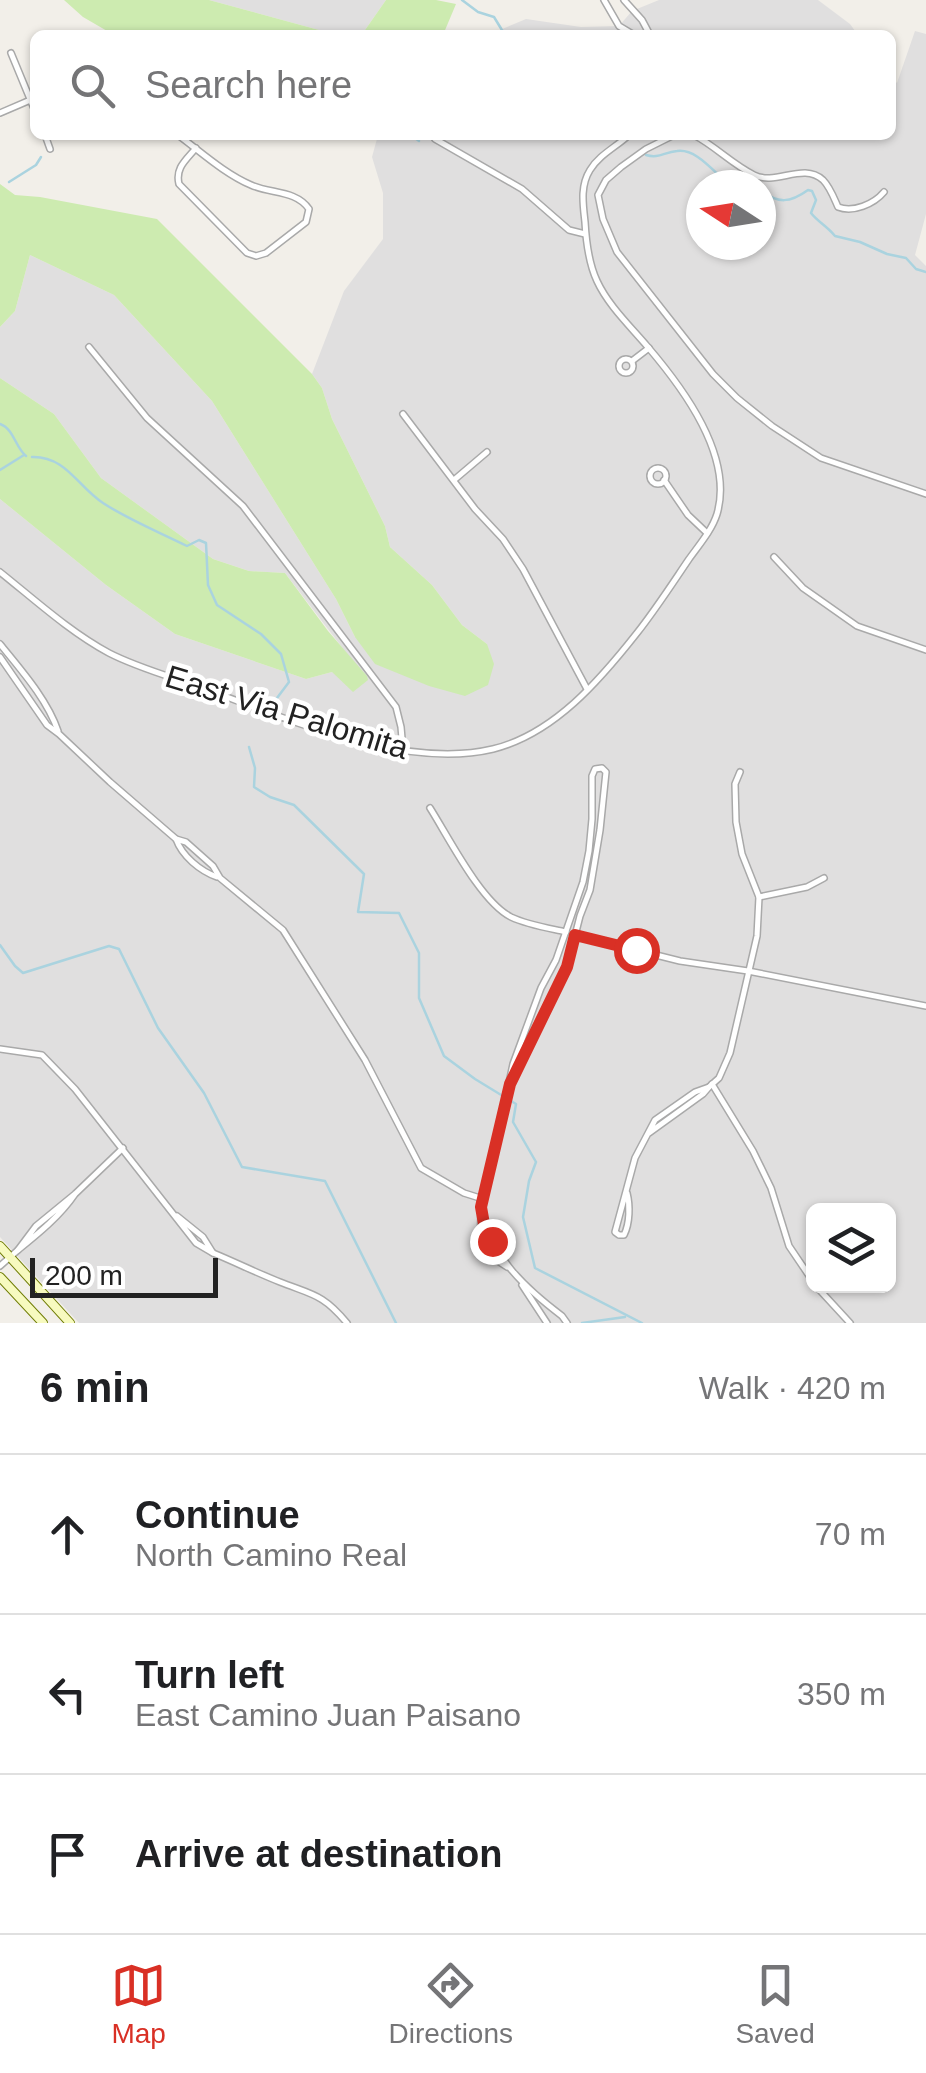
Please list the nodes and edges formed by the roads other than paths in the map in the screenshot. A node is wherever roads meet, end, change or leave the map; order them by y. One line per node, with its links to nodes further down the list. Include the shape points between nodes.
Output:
1 (604, 0): 3 (street)
2 (624, 0): 4 (street)
3 (626, 30)
4 (647, 30)
5 (11, 53): 6 (street)
6 (30, 94)
7 (30, 101): 8 (street)
8 (0, 113)
9 (46, 140): 16 (street)
10 (185, 140): 15 (street)
11 (438, 140): 18 (street, via 522,189 569,230)
12 (623, 140): 18 (street, East Via Palomita, via 588,174)
13 (664, 140): 26 (street, via 606,180 598,194 617,252 736,398 821,458)
14 (702, 140): 17 (street, via 760,177 819,176 845,210)
15 (196, 148): 15 (street, via 252,186 288,194 313,212 252,258 175,177)
16 (50, 149)
17 (884, 192)
18 (586, 234): 20 (street, East Via Palomita, via 596,280)
19 (90, 346): 35 (street, via 147,418 243,506 396,707)
20 (649, 348): 21 (street); 27 (street, East Via Palomita, via 685,396 720,468 716,517)
21 (632, 362)
22 (403, 414): 24 (street)
23 (487, 452): 24 (street)
24 (454, 480): 33 (street, via 523,569)
25 (664, 480): 27 (street)
26 (926, 494)
27 (707, 533): 33 (street, East Via Palomita, via 649,618)
28 (774, 556): 31 (street, via 803,588 857,626)
29 (0, 572): 35 (street, East Via Palomita, via 111,654 279,716)
30 (0, 644): 34 (street)
31 (926, 650)
32 (0, 657): 34 (street)
33 (587, 689): 35 (street, East Via Palomita, via 562,714 495,749 443,755)
34 (59, 734): 49 (street, via 283,930 365,1060 421,1168)
35 (403, 750)
36 (740, 772): 39 (street, via 738,837)
37 (430, 808): 40 (street, via 498,908)
38 (824, 878): 39 (street)
39 (759, 898): 42 (street)
40 (566, 932): 41 (street); 41 (street, via 589,852 592,776 602,768 596,860); 45 (street, via 540,988)
41 (575, 935): 42 (street); 45 (street, via 567,967)
42 (748, 971): 43 (street); 46 (street, via 728,1060)
43 (926, 1006)
44 (0, 1049): 47 (street, via 42,1055)
45 (510, 1084): 49 (street)
46 (711, 1086): 48 (street, via 649,1134 634,1158); 55 (street, via 753,1151 789,1246)
47 (124, 1148): 52 (street); 61 (street, via 196,1243 310,1291)
48 (626, 1193): 48 (street, via 615,1232 619,1236 628,1228)
49 (483, 1199): 50 (street)
50 (481, 1212): 54 (street); 54 (street, via 480,1246)
51 (0, 1246): 52 (main road)
52 (10, 1256): 53 (street); 60 (main road)
53 (0, 1266)
54 (507, 1267): 57 (street)
55 (806, 1271)
56 (0, 1278): 59 (main road)
57 (521, 1282): 62 (street); 63 (street)
58 (823, 1293): 64 (street)
59 (42, 1323)
60 (70, 1323)
61 (347, 1323)
62 (547, 1323)
63 (567, 1323)
64 (850, 1323)

